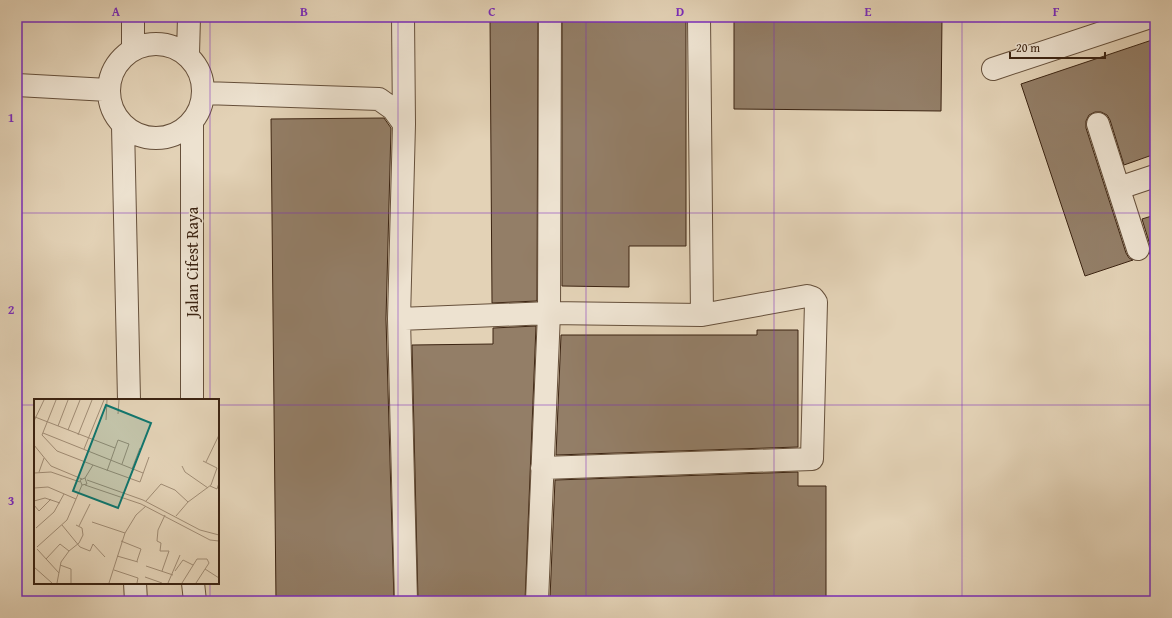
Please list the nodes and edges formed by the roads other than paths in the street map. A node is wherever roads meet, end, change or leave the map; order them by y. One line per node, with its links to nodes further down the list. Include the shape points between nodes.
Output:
1 (133, 17): 7 (street)
2 (189, 17): 8 (street)
3 (403, 17): 14 (street)
4 (550, 17): 20 (street)
5 (699, 17): 21 (street)
6 (1150, 17): 9 (street)
7 (133, 48): 8 (street, via 161,43); 11 (street, via 115,66)
8 (188, 54): 12 (street, via 201,72)
9 (993, 69)
10 (17, 85): 11 (street)
11 (108, 90): 16 (street, via 111,110)
12 (204, 94): 13 (street, via 201,110); 14 (street, via 379,99 393,109)
13 (192, 123): 16 (street, via 171,137 145,138); 24 (street, Jalan Cifest Raya)
14 (404, 124): 22 (street)
15 (1098, 124): 18 (street)
16 (123, 126): 23 (street)
17 (1155, 176): 18 (street)
18 (1119, 188): 19 (street)
19 (1138, 249)
20 (549, 313): 21 (street); 22 (street); 25 (street)
21 (702, 315): 25 (street, via 807,296 813,298 816,302 812,459)
22 (399, 319): 30 (street)
23 (129, 399)
24 (192, 399)
25 (542, 468): 31 (street)
26 (135, 584): 28 (street)
27 (194, 584): 29 (street)
28 (136, 601)
29 (195, 601)
30 (406, 601)
31 (537, 601)

